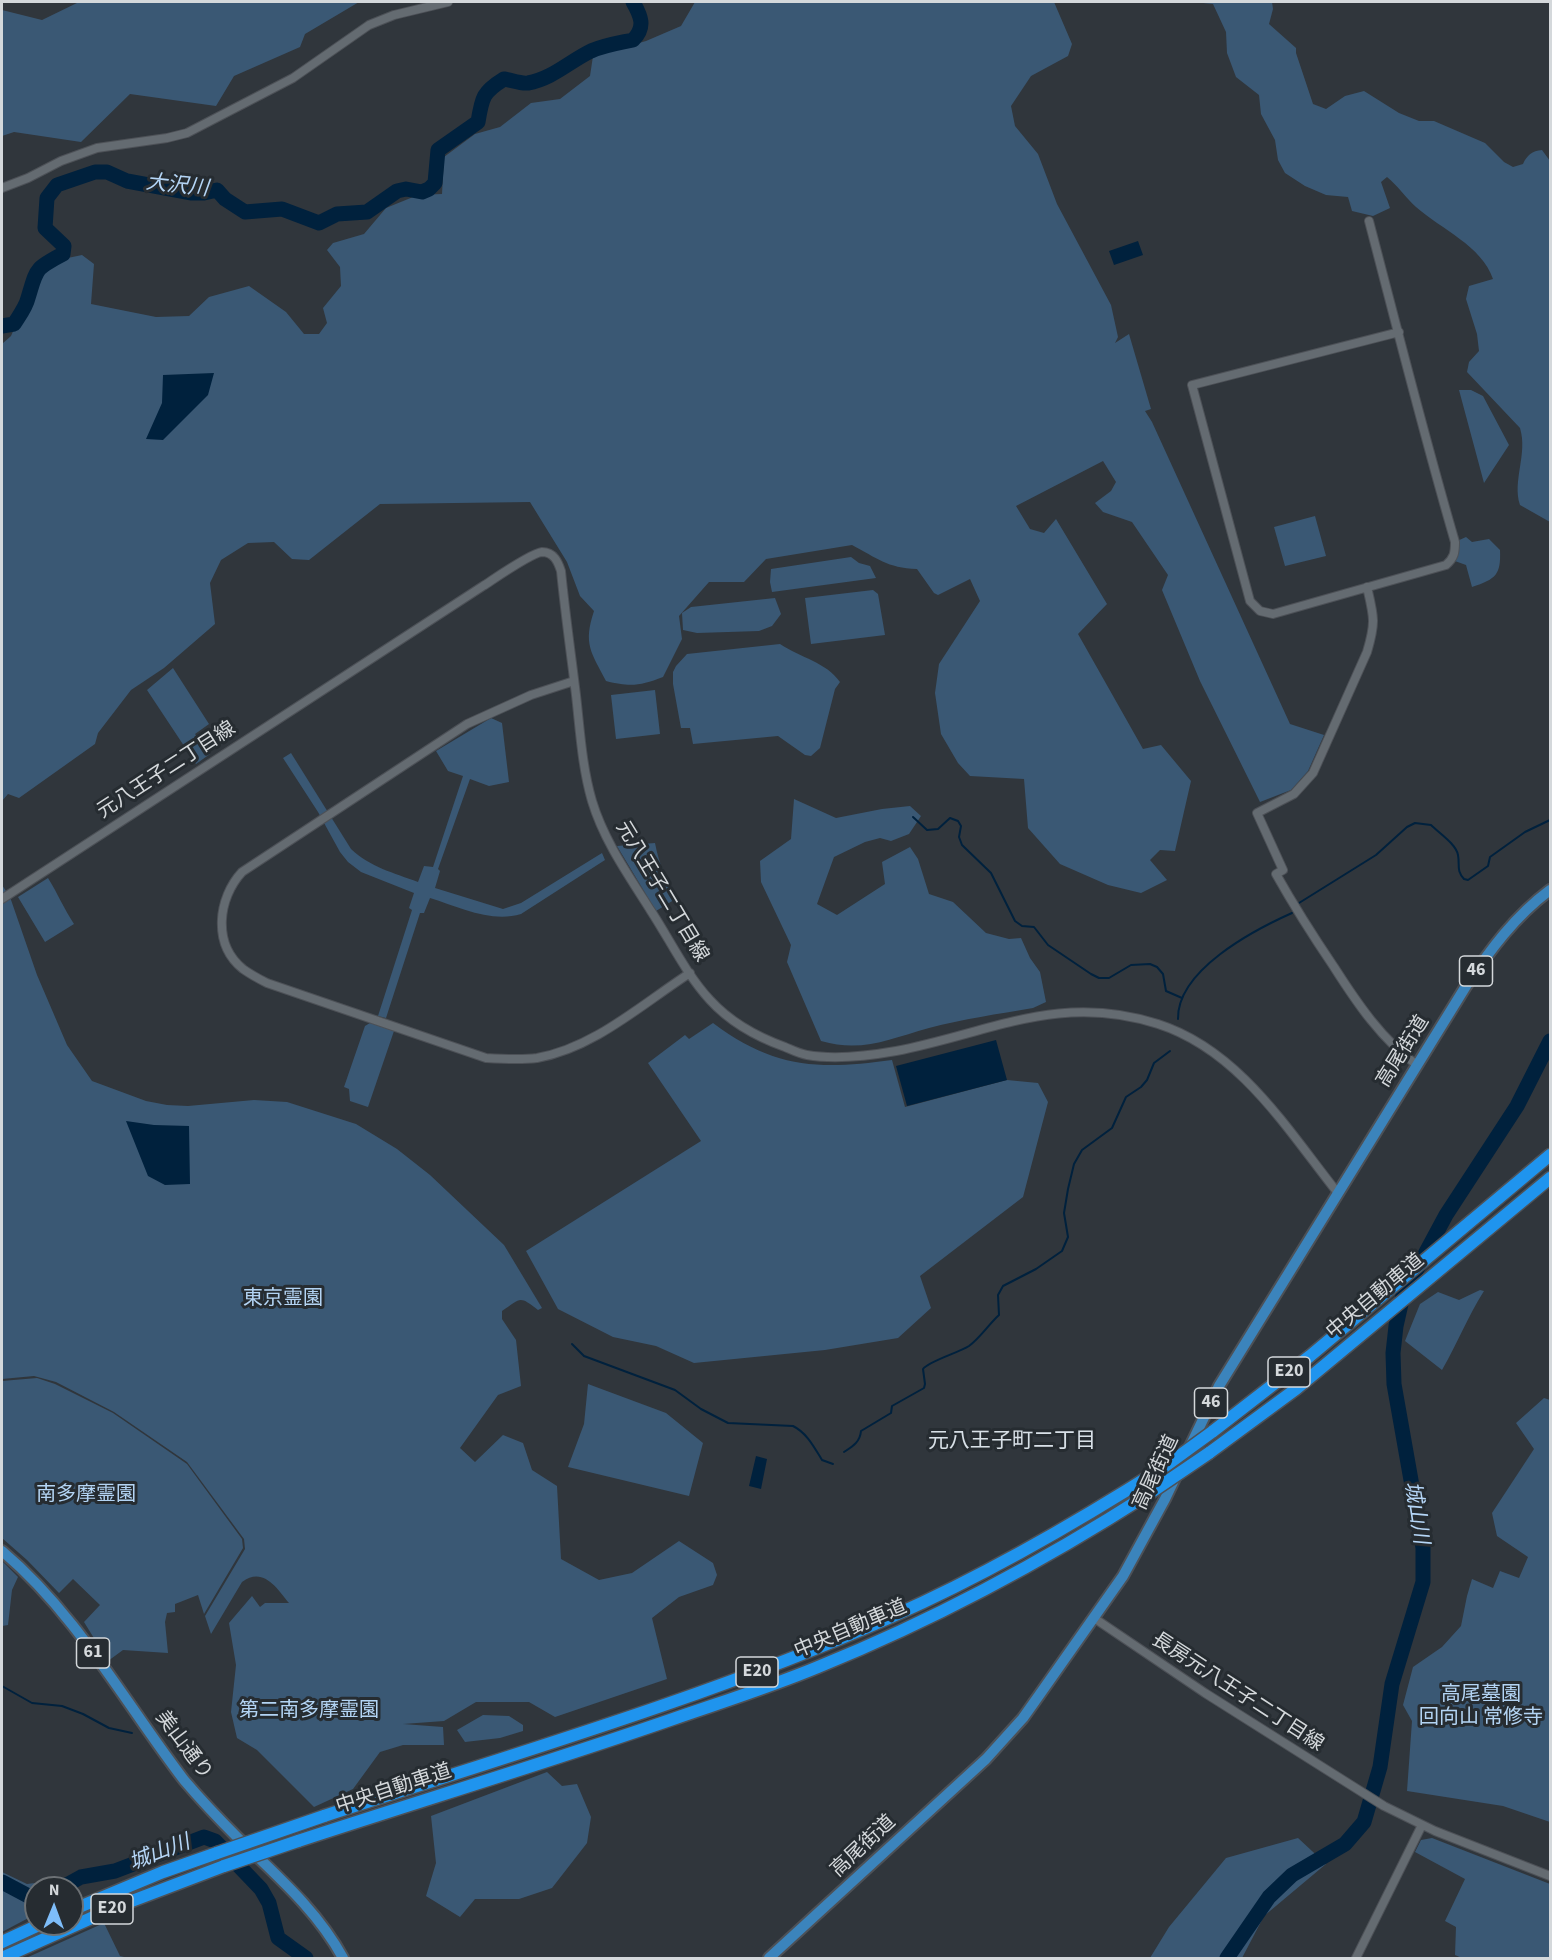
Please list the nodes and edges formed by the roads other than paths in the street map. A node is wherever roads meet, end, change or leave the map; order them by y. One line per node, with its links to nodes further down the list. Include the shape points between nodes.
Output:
1 (448, 2): 2 (street, via 369,25 293,78 187,133 97,148)
2 (2, 188)
3 (1369, 221): 4 (street)
4 (1399, 332): 5 (street, via 1455,553 1446,565); 5 (street, via 1192,385 1254,606 1273,614)
5 (1367, 587): 10 (street, via 1374,617 1367,652 1313,773 1294,794 1257,813 1283,870 1276,874 1308,931 1361,1009)
6 (574, 681): 8 (street, 元八王子二丁目線, via 561,571 557,560 541,552); 9 (street, 元八王子二丁目線, via 584,764 603,830); 9 (street, via 531,695 467,724 242,872 233,881 223,908 221,922 226,945 241,968 267,983 486,1058 508,1060 535,1058 576,1046)
7 (1551, 890): 10 (main road, 高尾街道 / 46, via 1489,952)
8 (2, 899)
9 (690, 973): 13 (street, 元八王子二丁目線, via 710,1000 736,1023 762,1039 806,1055 854,1057 896,1051 1058,1012 1098,1011 1158,1024 1211,1051 1252,1086)
10 (1417, 1065): 13 (main road, 高尾街道 / 46)
11 (1551, 1155): 18 (highway, 中央自動車道 / E20, bridge, via 1365,1311 1212,1432 1083,1517 985,1572 809,1652 721,1685 324,1816 163,1872)
12 (1551, 1178): 21 (highway, 中央自動車道 / E20, bridge, via 1296,1389 1209,1453 1043,1559 973,1596 816,1668 586,1749 224,1866 116,1907)
13 (1337, 1192): 15 (main road, 高尾街道 / 46, via 1219,1386 1144,1541)
14 (2, 1551): 22 (main road, 美山通り / 61, via 62,1611 184,1780 312,1913)
15 (1094, 1618): 16 (street, 長房元八王子二丁目線, via 1363,1794); 23 (main road, 高尾街道 / 46, via 1023,1718 986,1759)
16 (1422, 1825): 17 (street); 24 (street)
17 (1551, 1876)
18 (84, 1905)
19 (24, 1932): 20 (highway)
20 (2, 1942)
21 (2, 1959)
22 (343, 1959)
23 (769, 1959)
24 (1356, 1959)

